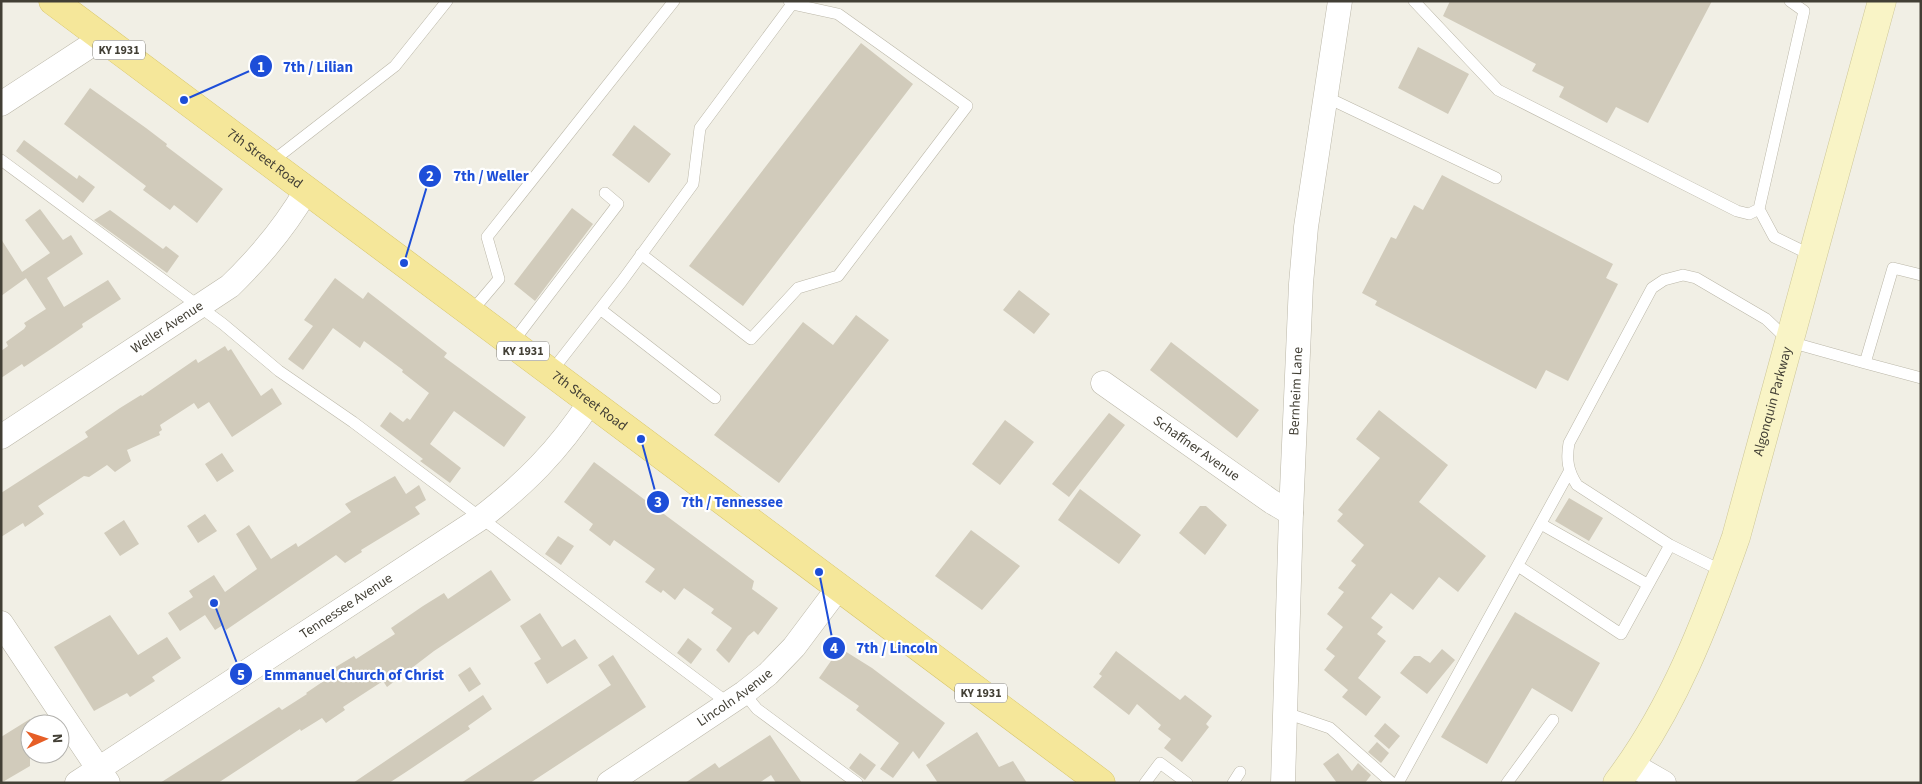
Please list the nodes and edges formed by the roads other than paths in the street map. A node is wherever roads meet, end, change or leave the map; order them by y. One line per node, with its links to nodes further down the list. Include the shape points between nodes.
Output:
1 (53, 1): 10 (main road, 7th Street Road / KY 1931)
2 (447, 1): 14 (lane, via 395,66)
3 (674, 1): 24 (lane, via 487,238 499,279)
4 (1340, 1): 11 (street, Bernheim Lane)
5 (1414, 1): 18 (lane, via 1498,90 1737,211 1749,214)
6 (1790, 1): 9 (lane)
7 (1882, 1): 20 (main road, Algonquin Parkway)
8 (790, 3): 19 (lane, via 700,128 693,184); 19 (lane, via 838,14 967,106 838,276 798,288 751,339)
9 (1805, 6): 18 (lane)
10 (102, 38): 12 (street); 14 (main road, 7th Street Road / KY 1931)
11 (1326, 97): 15 (lane); 35 (street, Bernheim Lane, via 1306,227 1301,284)
12 (1, 104)
13 (1, 160): 22 (lane)
14 (270, 163): 16 (main road, 7th Street Road / KY 1931)
15 (1496, 178)
16 (306, 191): 22 (street, Weller Avenue, via 285,226 253,264 230,286); 24 (main road, 7th Street Road / KY 1931)
17 (605, 193): 26 (lane, via 618,204)
18 (1759, 209): 20 (lane, via 1774,237)
19 (642, 254): 23 (lane)
20 (1813, 256): 25 (main road, Algonquin Parkway)
21 (1921, 275): 27 (lane, via 1893,268)
22 (200, 307): 33 (street, Weller Avenue); 36 (lane, via 279,371)
23 (600, 309): 28 (lane); 31 (lane)
24 (471, 312): 26 (main road, 7th Street Road / KY 1931)
25 (1790, 342): 27 (lane); 34 (lane, via 1766,319 1696,278 1683,275 1664,280 1652,288 1569,443); 40 (main road, Algonquin Parkway)
26 (512, 343): 28 (main road, 7th Street Road / KY 1931)
27 (1865, 363): 29 (lane)
28 (551, 372): 32 (main road, 7th Street Road / KY 1931)
29 (1921, 378)
30 (1103, 383): 35 (street, Schaffner Avenue)
31 (715, 398)
32 (590, 402): 36 (street, Tennessee Avenue, via 567,437 537,471); 42 (main road, 7th Street Road / KY 1931)
33 (1, 436)
34 (1569, 472): 37 (lane); 38 (lane, via 1577,484)
35 (1291, 513): 45 (street, Bernheim Lane)
36 (481, 518): 44 (lane); 49 (street, Tennessee Avenue)
37 (1541, 524): 39 (lane); 41 (lane)
38 (1670, 545): 40 (lane); 41 (lane)
39 (1518, 566): 41 (lane, via 1621,634); 59 (lane)
40 (1724, 572): 48 (main road, Algonquin Parkway, via 1709,615 1675,689)
41 (1647, 584)
42 (839, 586): 44 (street, Lincoln Avenue, via 794,647 768,674); 53 (main road, 7th Street Road / KY 1931)
43 (3, 628): 49 (street)
44 (736, 698): 50 (street, Lincoln Avenue); 52 (lane, via 758,709)
45 (1286, 713): 57 (street, Bernheim Lane); 58 (lane, via 1330,728)
46 (1553, 720): 60 (lane)
47 (1240, 772): 56 (lane)
48 (1624, 773): 61 (street)
49 (103, 776): 51 (street, Tennessee Avenue)
50 (623, 779)
51 (77, 783)
52 (857, 783)
53 (1102, 783)
54 (1145, 783): 55 (lane, via 1160,763)
55 (1187, 783)
56 (1233, 783)
57 (1284, 783)
58 (1392, 783)
59 (1398, 783)
60 (1507, 783)
61 (1664, 783)

